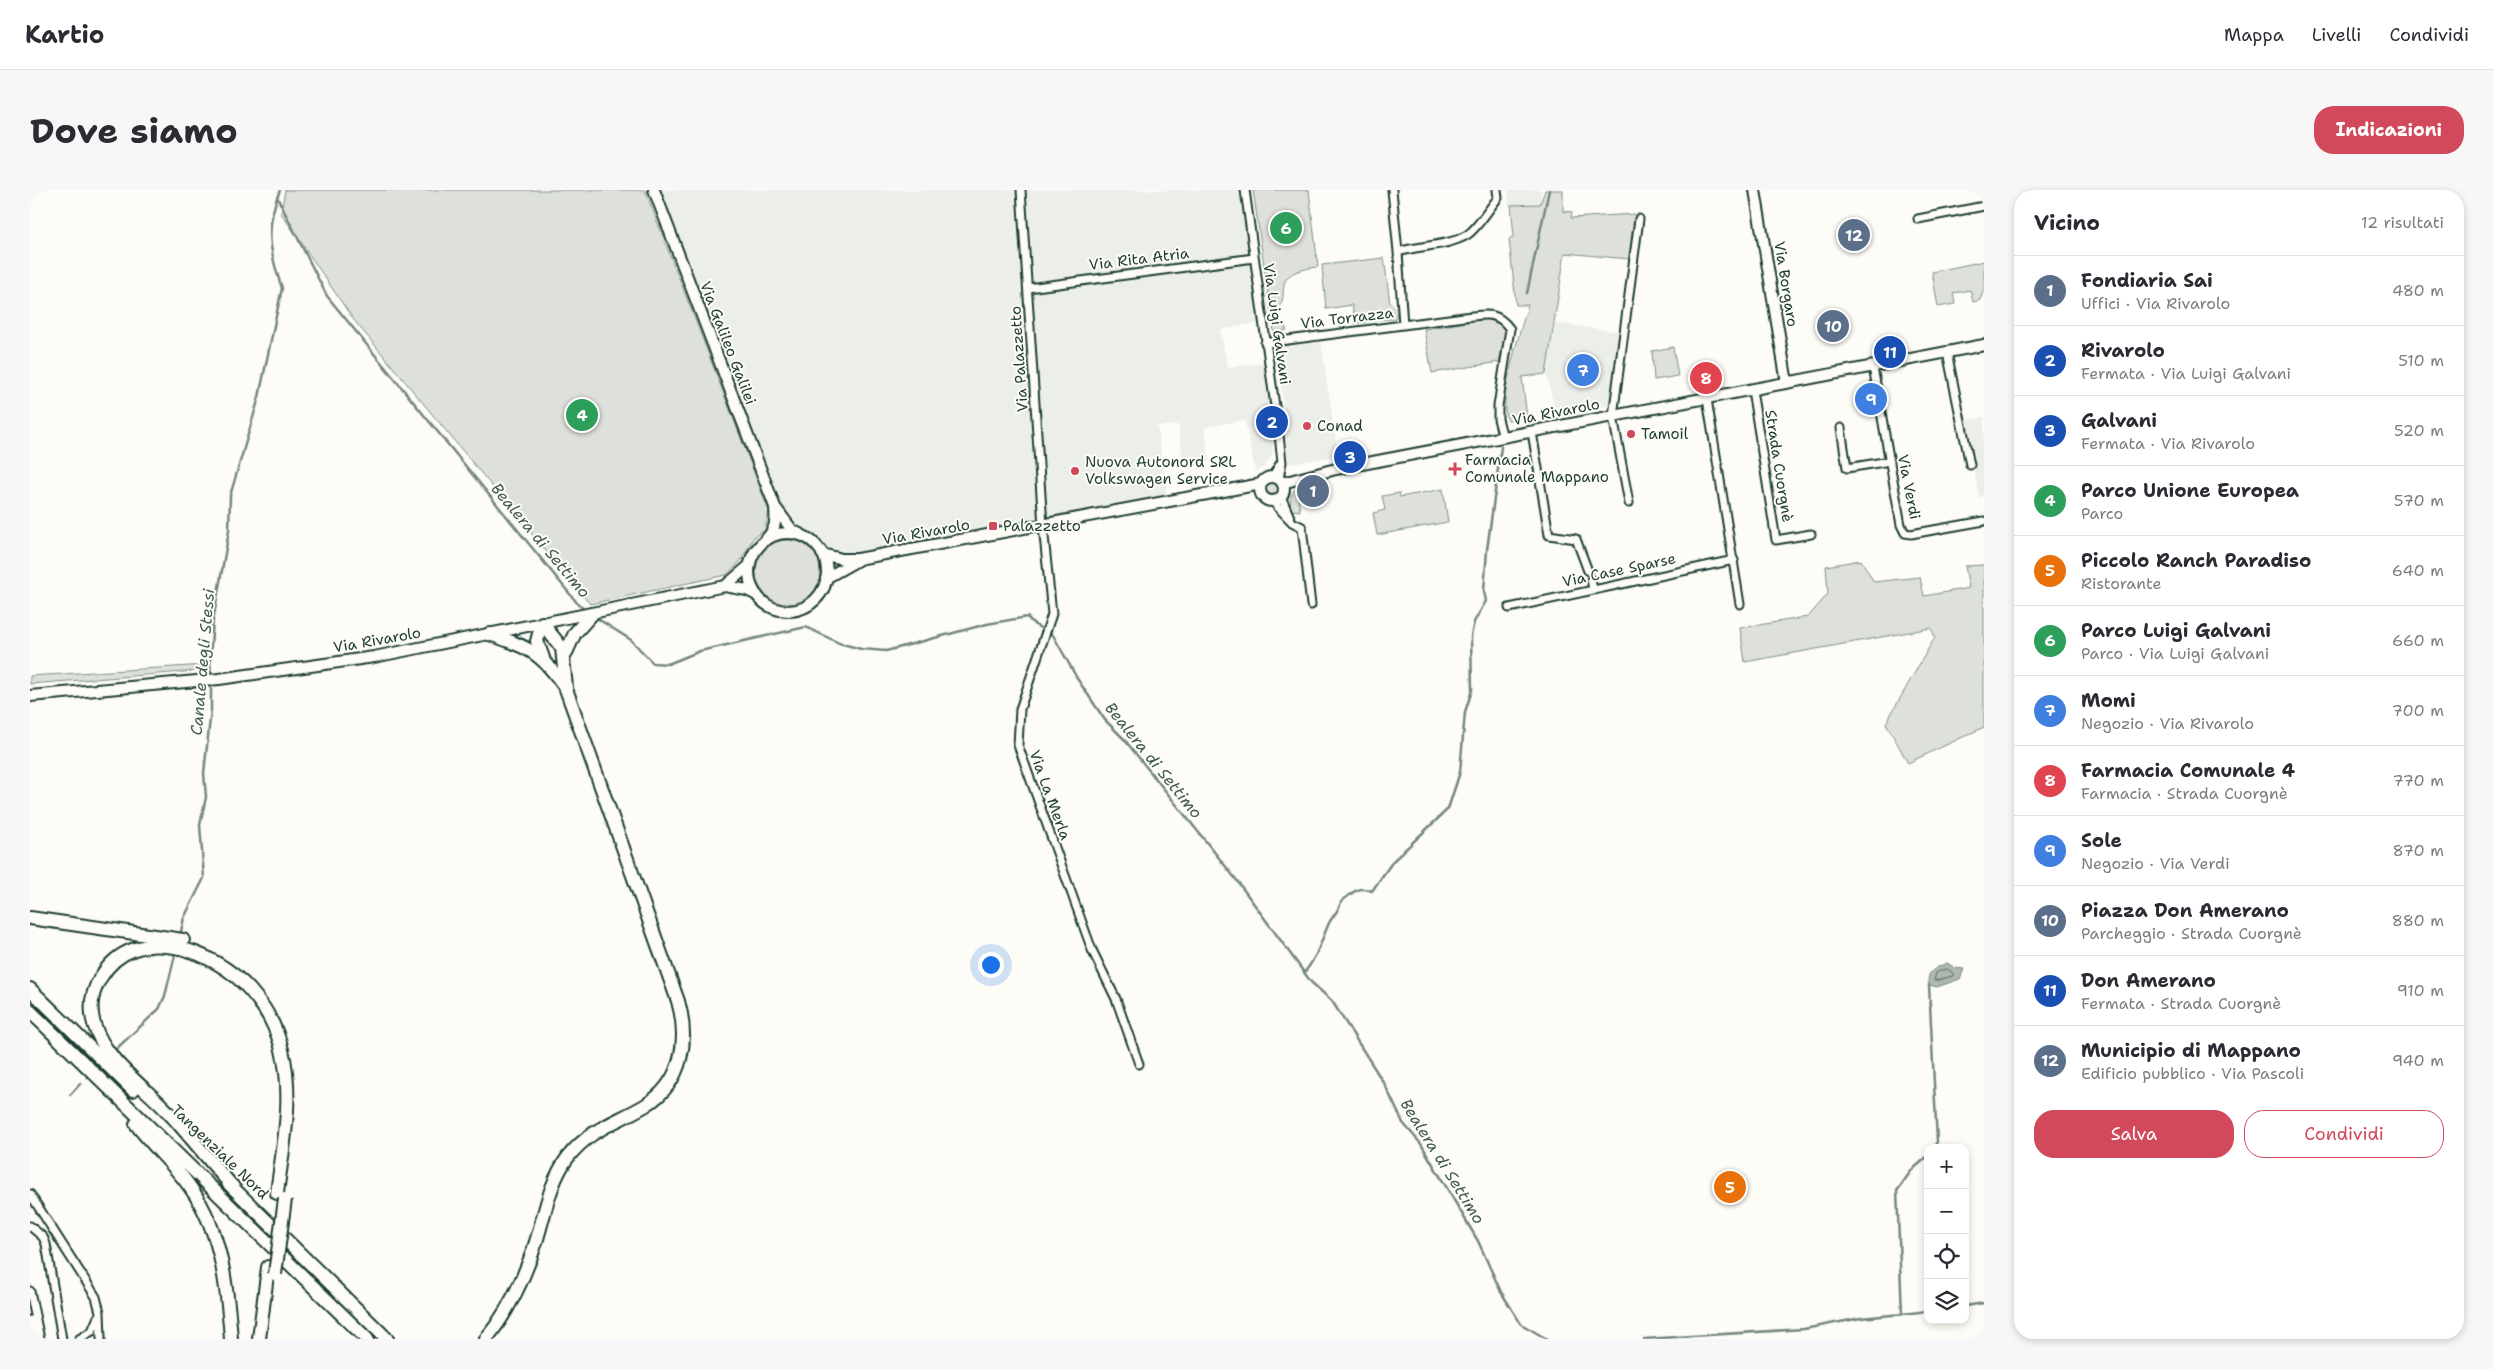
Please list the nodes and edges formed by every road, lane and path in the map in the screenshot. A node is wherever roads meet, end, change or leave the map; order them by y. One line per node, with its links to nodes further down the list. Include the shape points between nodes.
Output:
1 (654, 190): 30 (main road, Via Galileo Galilei)
2 (1020, 190): 12 (street, Via Palazzetto)
3 (1245, 190): 11 (street, Via Luigi Galvani)
4 (1392, 190): 10 (street, Via Torrazza)
5 (1497, 190): 10 (street, via 1498,198 1468,234 1431,247 1413,247)
6 (1755, 190): 18 (main road, Via Borgaro)
7 (1984, 206): 9 (street)
8 (1640, 219): 21 (street, Via Rivarolo)
9 (1918, 219)
10 (1398, 252): 13 (street, Via Torrazza)
11 (1254, 258): 12 (street, Via Rita Atria); 14 (street, Via Luigi Galvani)
12 (1028, 288): 32 (street, Via Palazzetto)
13 (1403, 325): 14 (street, Via Torrazza); 24 (street, Via Torrazza, via 1489,314 1504,320 1510,329 1498,406)
14 (1265, 343): 28 (street, Via Luigi Galvani, via 1282,462)
15 (1984, 345): 16 (main road)
16 (1947, 352): 17 (main road); 26 (street)
17 (1873, 367): 18 (main road); 25 (street, Via Verdi)
18 (1787, 384): 19 (main road)
19 (1752, 390): 20 (main road); 33 (street, Strada Cuorgnè, via 1776,540)
20 (1707, 399): 21 (main road); 38 (street)
21 (1613, 416): 23 (main road, Via Rivarolo); 29 (street)
22 (1841, 428): 25 (street, via 1847,468)
23 (1532, 432): 24 (main road, Via Rivarolo); 40 (street, via 1549,535 1576,539)
24 (1503, 438): 28 (main road, Via Rivarolo, via 1309,476)
25 (1890, 461): 31 (street, Via Verdi, via 1905,533)
26 (1970, 465)
27 (1261, 488): 28 (main road, Via Rivarolo); 28 (main road, via 1265,499); 32 (main road, Via Rivarolo, via 1234,488)
28 (1278, 488): 47 (street, via 1292,522 1302,526)
29 (1629, 503)
30 (775, 507): 34 (main road, Via Galileo Galilei, via 792,530); 35 (main road, Via Galileo Galilei, via 776,521)
31 (1984, 520)
32 (1043, 526): 37 (main road, Via Rivarolo); 60 (street, Via La Merla, via 1052,614 1020,709 1018,745 1092,950 1116,999)
33 (1812, 534)
34 (804, 537): 35 (main road, via 782,534); 36 (main road)
35 (762, 544): 39 (main road)
36 (822, 554): 37 (main road, Via Rivarolo); 41 (main road)
37 (858, 559): 41 (main road, Via Rivarolo)
38 (1734, 560): 44 (street, Via Case Sparse); 46 (street)
39 (750, 565): 43 (main road, Via Rivarolo); 45 (main road, via 750,578)
40 (1588, 571)
41 (826, 578): 45 (main road, via 817,598 798,610 776,609)
42 (1591, 580): 44 (street)
43 (725, 586): 45 (main road, Via Rivarolo); 49 (main road, Via Rivarolo)
44 (1593, 589): 48 (street, Via Case Sparse)
45 (758, 595)
46 (1740, 604)
47 (1311, 605)
48 (1509, 608)
49 (591, 615): 50 (main road, Via Rivarolo); 52 (highway, via 575,633)
50 (542, 623): 51 (main road, Via Rivarolo); 52 (highway, via 557,640); 53 (highway, via 537,641)
51 (489, 634): 53 (highway, via 522,645); 55 (main road, Via Rivarolo, via 374,657 219,679)
52 (564, 657): 54 (highway)
53 (543, 658): 54 (highway)
54 (566, 689): 80 (highway, via 678,1002 684,1044 675,1073 658,1095 641,1108 594,1131 564,1163 550,1193 524,1273 502,1317)
55 (30, 696)
56 (30, 918): 57 (highway)
57 (177, 943): 62 (highway, via 136,948 112,962 93,994 91,1010 94,1025 112,1056 168,1112); 66 (highway, bridge, via 217,953 240,969 268,1000 285,1032 294,1066 296,1106)
58 (30, 989): 62 (highway, Tangenziale Nord)
59 (30, 1011): 61 (highway)
60 (1139, 1064)
61 (111, 1090): 75 (highway, via 201,1203 224,1269); 78 (highway)
62 (233, 1188): 79 (highway, Tangenziale Nord)
63 (30, 1194): 64 (street)
64 (47, 1221): 65 (street); 68 (street, via 96,1297)
65 (32, 1227): 72 (street, via 46,1244)
66 (272, 1270): 76 (highway); 77 (highway)
67 (30, 1291): 71 (street)
68 (100, 1312): 73 (street, via 92,1331); 74 (street)
69 (30, 1320): 70 (street)
70 (34, 1339)
71 (40, 1339)
72 (62, 1339)
73 (80, 1339)
74 (101, 1339)
75 (231, 1339)
76 (259, 1339)
77 (267, 1339)
78 (367, 1339)
79 (387, 1339)
80 (486, 1339)

